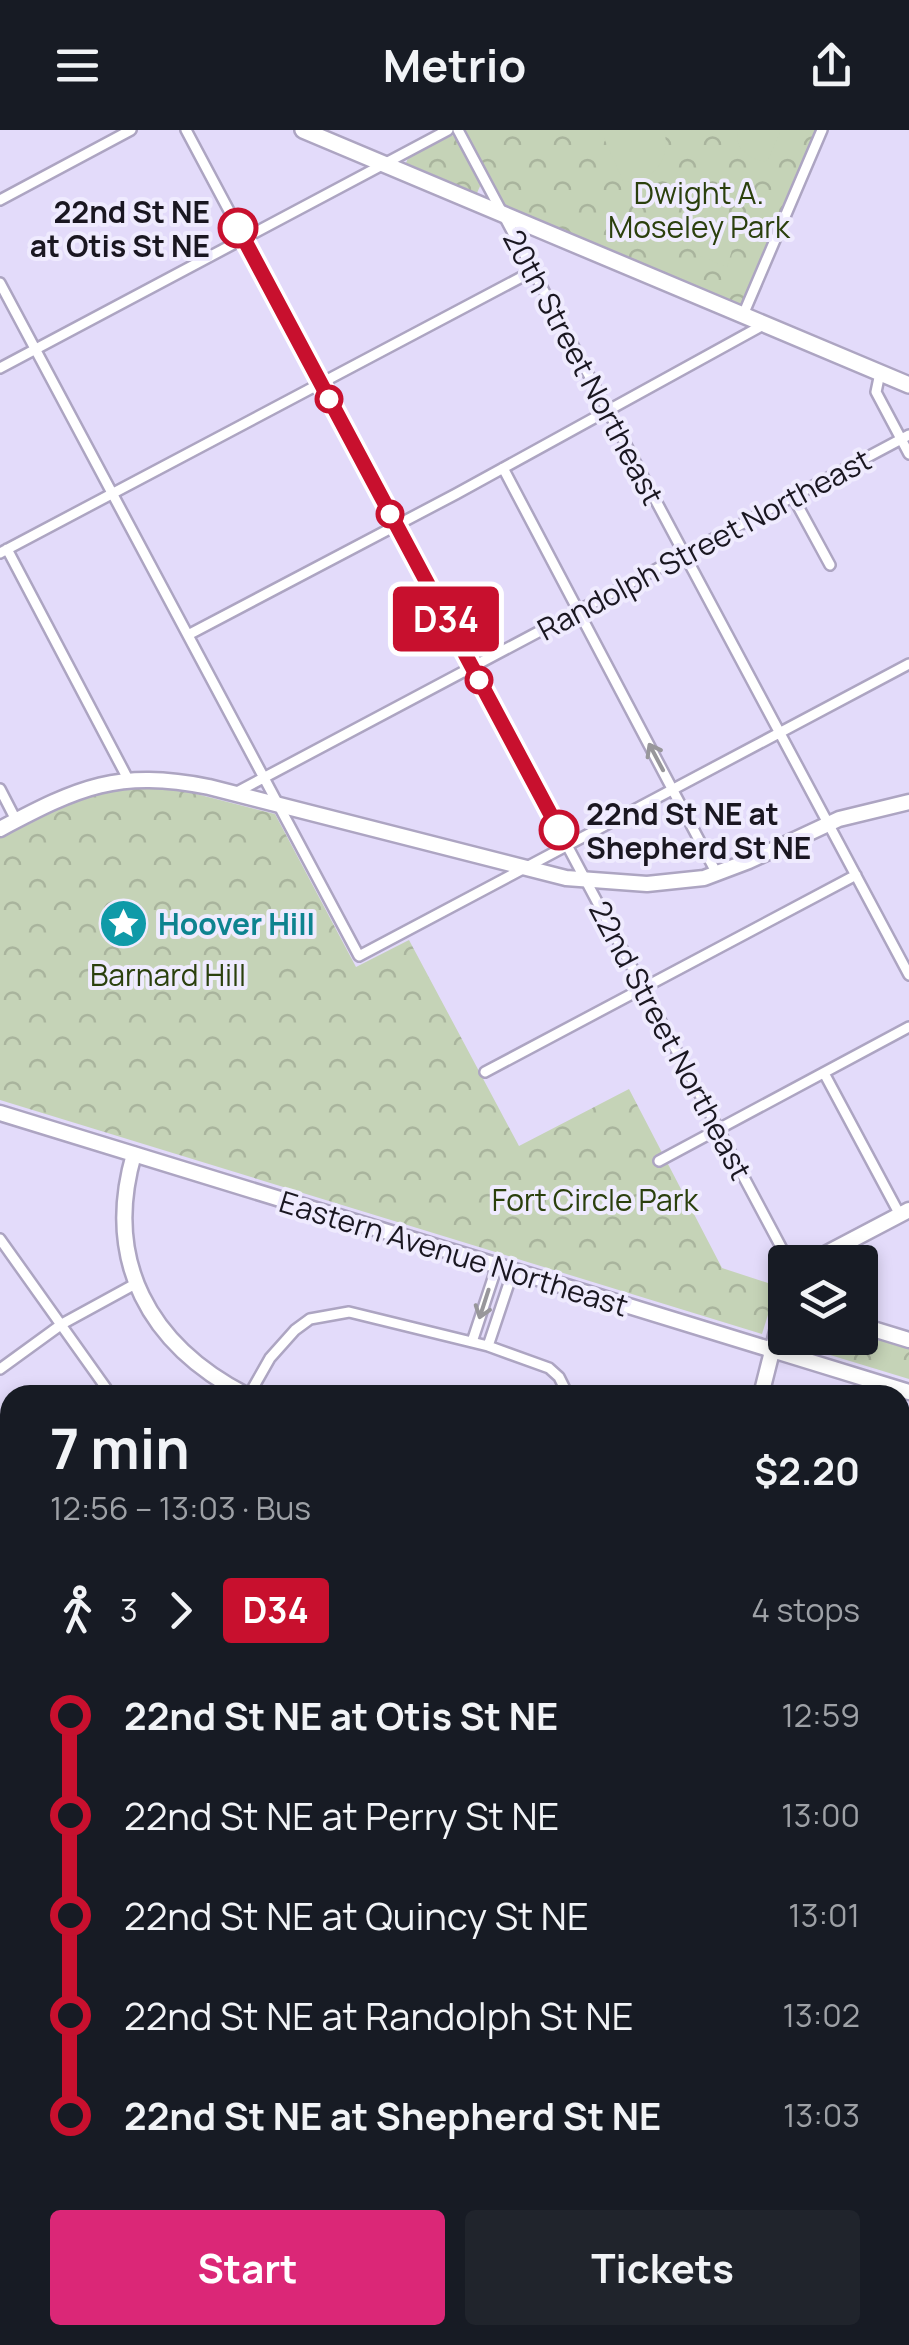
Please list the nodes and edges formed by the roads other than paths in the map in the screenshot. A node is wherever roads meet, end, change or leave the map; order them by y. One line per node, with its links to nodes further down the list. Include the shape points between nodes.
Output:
1 (131, 130): 8 (street)
2 (186, 130): 10 (street, 22nd Street Northeast)
3 (304, 130): 7 (main road)
4 (448, 130): 7 (street)
5 (458, 130): 9 (street, 20th Street Northeast)
6 (822, 130): 13 (street)
7 (384, 164): 9 (main road); 10 (street)
8 (0, 200)
9 (503, 215): 11 (street, 20th Street Northeast); 13 (main road)
10 (244, 238): 15 (street); 18 (street, 22nd Street Northeast)
11 (533, 270): 18 (street); 20 (street, 20th Street Northeast)
12 (0, 283): 15 (street)
13 (743, 315): 14 (main road)
14 (765, 324): 17 (main road); 20 (street)
15 (35, 349): 16 (street); 24 (street)
16 (0, 368)
17 (880, 373): 19 (main road); 21 (street, via 876,392)
18 (320, 383): 24 (street); 26 (street, 22nd Street Northeast)
19 (909, 385)
20 (607, 410): 23 (street); 28 (street, 20th Street Northeast)
21 (905, 438): 22 (street); 25 (street, Randolph Street Northeast)
22 (909, 454)
23 (504, 468): 26 (street); 30 (street)
24 (112, 494): 27 (street); 31 (street)
25 (793, 497): 28 (street, Randolph Street Northeast); 29 (street)
26 (396, 525): 31 (street); 33 (street, 22nd Street Northeast)
27 (3, 551): 36 (street)
28 (684, 554): 30 (street, Randolph Street Northeast); 34 (street, 20th Street Northeast)
29 (830, 564)
30 (578, 610): 33 (street, Randolph Street Northeast); 38 (street, one-way to 30)
31 (188, 635): 35 (street)
32 (909, 664): 34 (street)
33 (472, 667): 35 (street, Randolph Street Northeast); 45 (street, 22nd Street Northeast)
34 (779, 732): 38 (street); 43 (street, 20th Street Northeast)
35 (264, 778): 39 (street, Randolph Street Northeast); 41 (street)
36 (128, 779): 39 (street); 42 (street, via 71,792)
37 (0, 789): 42 (street)
38 (673, 789): 45 (street); 47 (street)
39 (234, 794): 41 (street)
40 (909, 802): 43 (street)
41 (278, 804): 46 (street); 46 (street, via 359,956)
42 (16, 820): 44 (street)
43 (828, 824): 47 (street); 48 (street, 20th Street Northeast)
44 (0, 829)
45 (567, 845): 46 (street); 49 (street, 22nd Street Northeast)
46 (525, 868): 49 (street)
47 (717, 874): 49 (street, via 672,883)
48 (856, 875): 50 (street, 20th Street Northeast); 51 (street)
49 (586, 880): 51 (street, 22nd Street Northeast)
50 (909, 976)
51 (643, 988): 53 (street); 56 (street, 22nd Street Northeast)
52 (909, 1028): 54 (street)
53 (485, 1072)
54 (824, 1073): 56 (street); 59 (street)
55 (0, 1113): 57 (street, Eastern Avenue Northeast)
56 (718, 1129): 58 (street); 61 (street, 22nd Street Northeast)
57 (134, 1154): 63 (street, Eastern Avenue Northeast); 65 (street, via 122,1220)
58 (658, 1161)
59 (904, 1213): 62 (street)
60 (0, 1240): 66 (street)
61 (780, 1245)
62 (843, 1245)
63 (497, 1266): 64 (street, Eastern Avenue Northeast); 69 (street, one-way to 69)
64 (513, 1271): 70 (street); 71 (street, Eastern Avenue Northeast)
65 (137, 1283): 66 (street); 76 (street, via 177,1345)
66 (62, 1324): 74 (street); 75 (street)
67 (878, 1331): 68 (street)
68 (909, 1340)
69 (472, 1342): 70 (street); 77 (street, via 349,1312 329,1314 295,1330)
70 (488, 1346): 78 (street, via 548,1368)
71 (768, 1349)
72 (769, 1355): 79 (street)
73 (787, 1355): 80 (street, Eastern Avenue Northeast)
74 (0, 1369)
75 (104, 1385)
76 (226, 1385)
77 (254, 1385)
78 (563, 1385)
79 (762, 1385)
80 (886, 1385)

